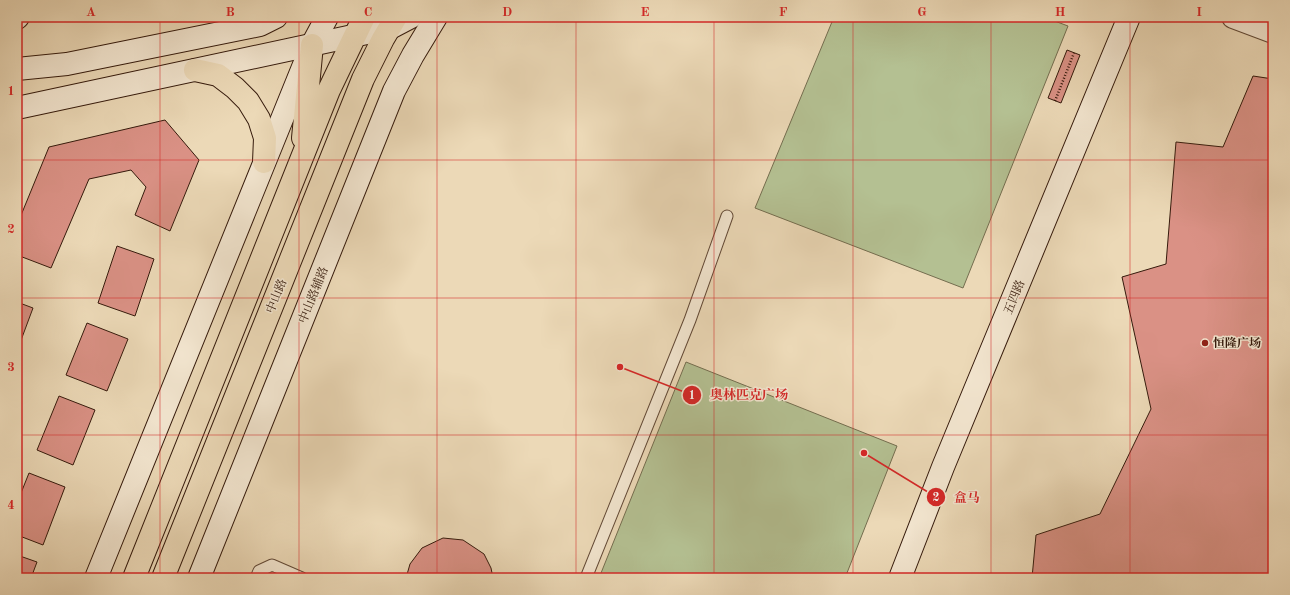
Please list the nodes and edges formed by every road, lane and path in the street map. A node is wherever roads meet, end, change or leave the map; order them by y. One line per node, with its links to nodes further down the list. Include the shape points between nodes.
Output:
1 (276, 17): 12 (main road, via 260,25 67,64)
2 (327, 17): 10 (main road)
3 (411, 17): 7 (main road)
4 (436, 17): 22 (main road, 中山路辅路, via 394,91)
5 (1129, 17): 26 (main road, 五四路, via 943,467)
6 (1233, 17): 9 (main road)
7 (393, 22): 8 (main road); 21 (main road, 中山路, via 363,79)
8 (359, 26): 10 (main road); 17 (main road, via 329,90)
9 (1273, 32)
10 (312, 45): 13 (main road); 16 (main road); 17 (main road)
11 (1074, 53): 14 (path)
12 (17, 69)
13 (195, 70): 15 (main road); 16 (main road, via 218,76 248,101 259,119 265,138)
14 (1054, 101)
15 (17, 108)
16 (264, 162): 19 (main road)
17 (300, 163): 20 (main road)
18 (727, 216): 25 (lane, via 690,320)
19 (96, 578)
20 (134, 578)
21 (163, 578)
22 (199, 578)
23 (256, 578): 24 (lane, via 259,571 272,565)
24 (302, 578)
25 (586, 578)
26 (900, 578)

